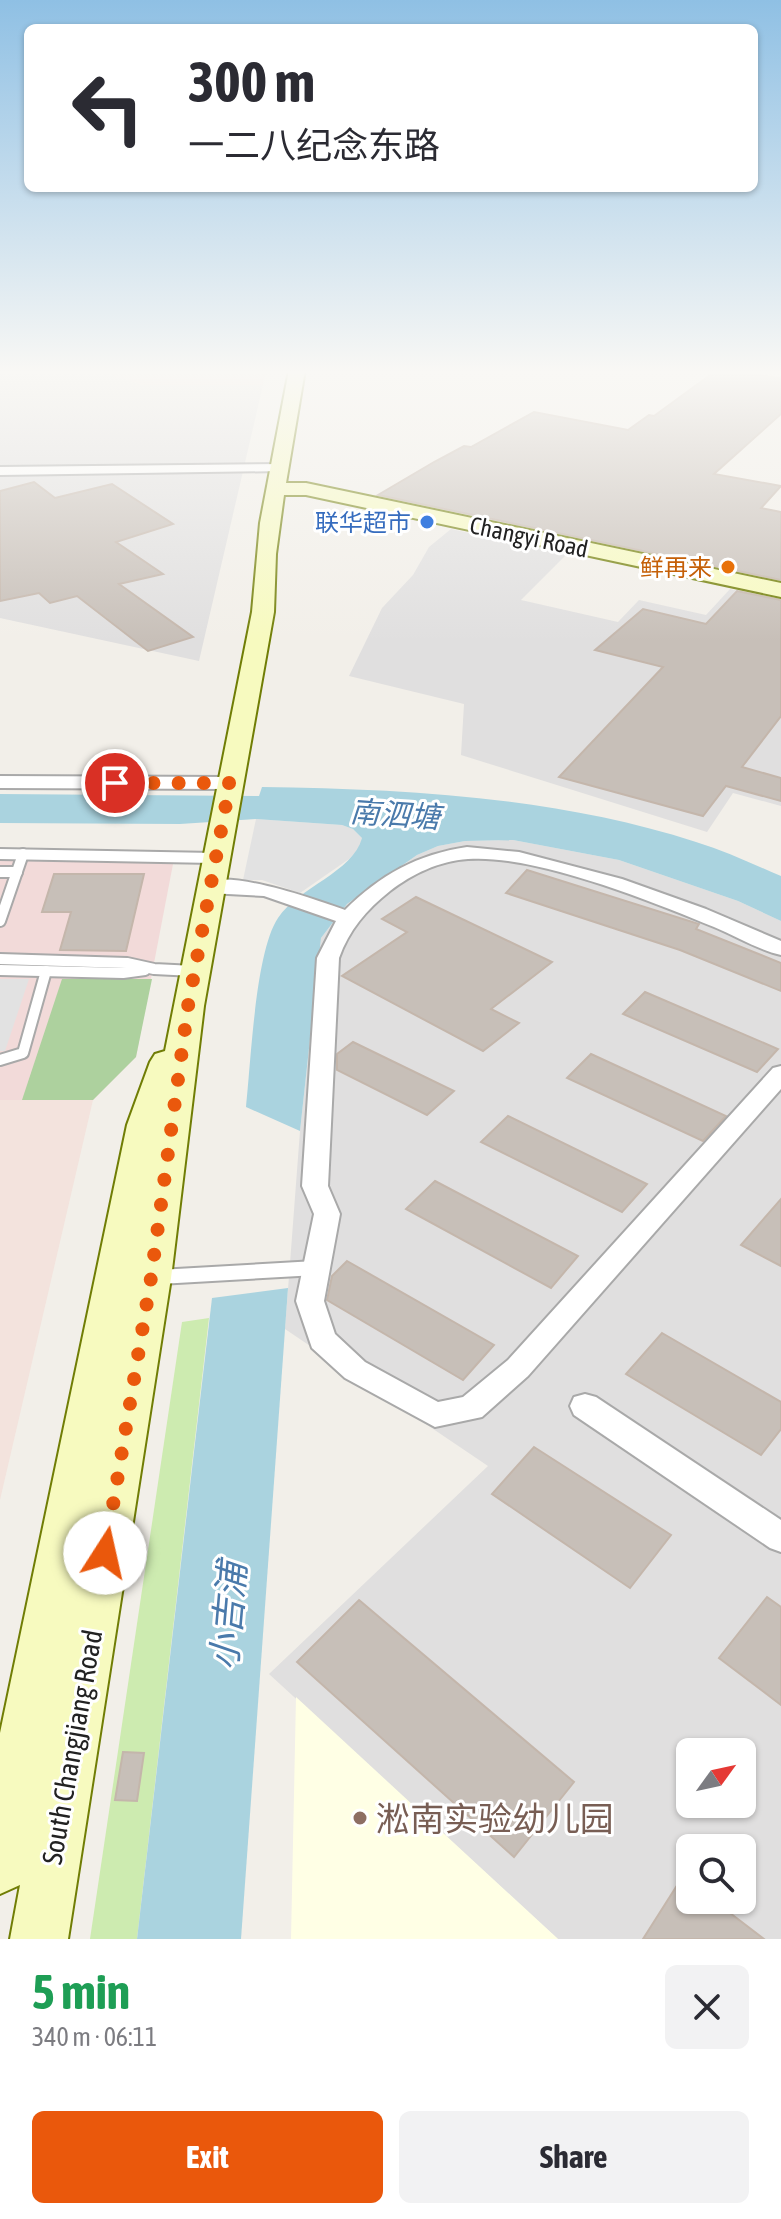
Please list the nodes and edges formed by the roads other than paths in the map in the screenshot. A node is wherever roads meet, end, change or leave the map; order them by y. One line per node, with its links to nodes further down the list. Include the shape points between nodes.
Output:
1 (282, 460): 3 (main road, South Changjiang Road)
2 (0, 471): 3 (street)
3 (279, 478): 4 (main road, Changyi Road, via 306,489); 6 (main road, South Changjiang Road, via 263,612)
4 (781, 590)
5 (0, 782): 6 (street)
6 (229, 789): 11 (main road, South Changjiang Road)
7 (0, 854): 8 (lane)
8 (23, 854): 10 (lane); 11 (lane)
9 (0, 872): 10 (lane)
10 (17, 872): 13 (lane)
11 (211, 873): 12 (street); 19 (main road, South Changjiang Road)
12 (335, 920): 14 (street, via 414,866 457,854 511,855 620,883 702,912); 22 (street, via 328,958 315,1186 327,1214)
13 (0, 921)
14 (781, 949)
15 (0, 959): 16 (lane, via 127,963)
16 (154, 969): 18 (lane); 19 (lane)
17 (0, 970): 18 (lane)
18 (46, 971): 20 (lane, via 23,1053)
19 (191, 988): 23 (main road, South Changjiang Road); 26 (main road, via 145,1125)
20 (0, 1060)
21 (781, 1074): 22 (street, via 518,1368 471,1408 435,1415 355,1370 322,1340 310,1301)
22 (316, 1268): 23 (lane)
23 (151, 1278): 27 (main road, South Changjiang Road)
24 (585, 1406): 25 (street)
25 (781, 1538)
26 (0, 1866)
27 (39, 1939)

